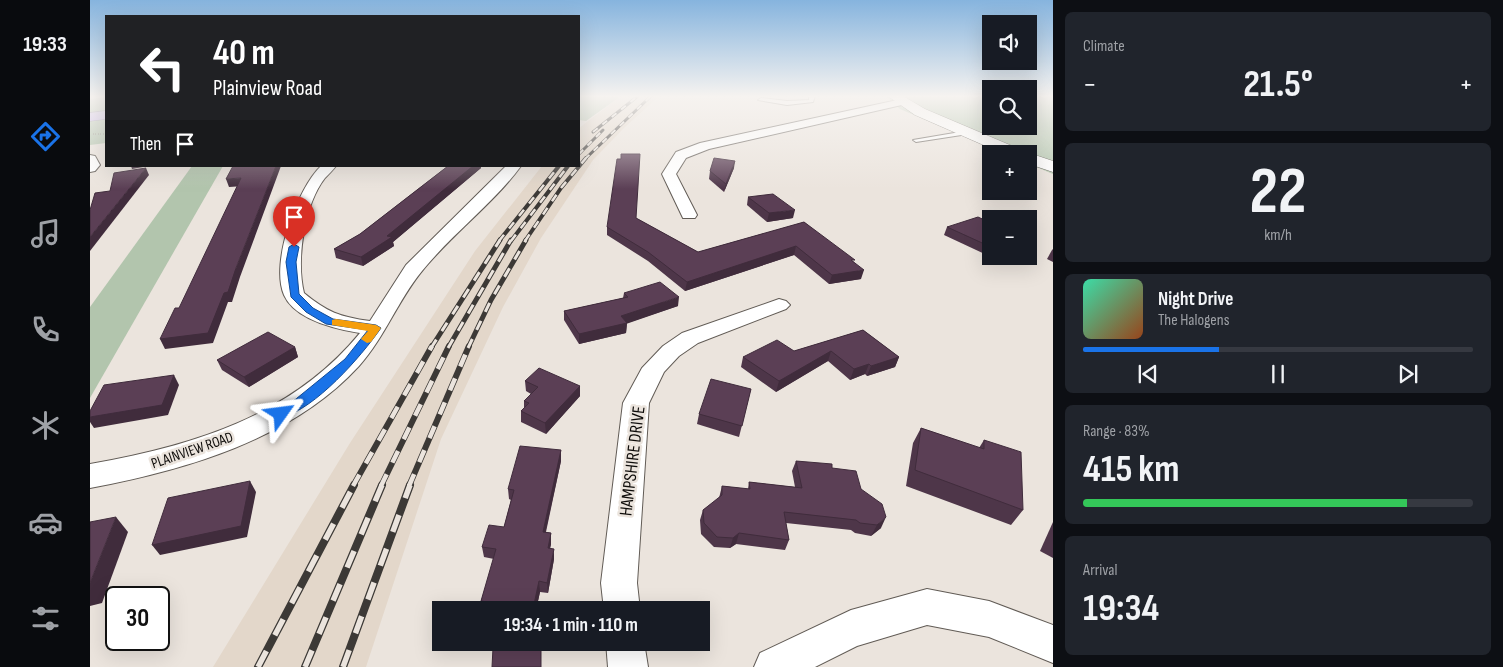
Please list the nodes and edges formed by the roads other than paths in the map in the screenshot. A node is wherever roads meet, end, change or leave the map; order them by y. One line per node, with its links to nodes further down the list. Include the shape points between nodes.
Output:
1 (783, 127): 12 (street, via 681,154 669,174)
2 (954, 127): 3 (main road)
3 (966, 133): 4 (lane); 5 (main road)
4 (916, 140)
5 (996, 145)
6 (90, 159): 11 (street)
7 (1037, 161): 10 (main road)
8 (328, 167): 14 (street, via 313,182 300,216 291,262 294,295 330,322)
9 (513, 167): 14 (street, PLAINVIEW ROAD, via 413,269)
10 (1053, 167)
11 (90, 168)
12 (689, 215)
13 (779, 305): 16 (street, HAMPSHIRE DRIVE, via 690,338 654,368 636,403 619,583)
14 (376, 328): 15 (street, PLAINVIEW ROAD, via 350,362 296,406 223,442 140,467)
15 (90, 476)
16 (621, 601)
17 (1053, 644): 20 (street, via 989,618 927,607 852,630)
18 (626, 651): 19 (street)
19 (628, 667)
20 (774, 667)

